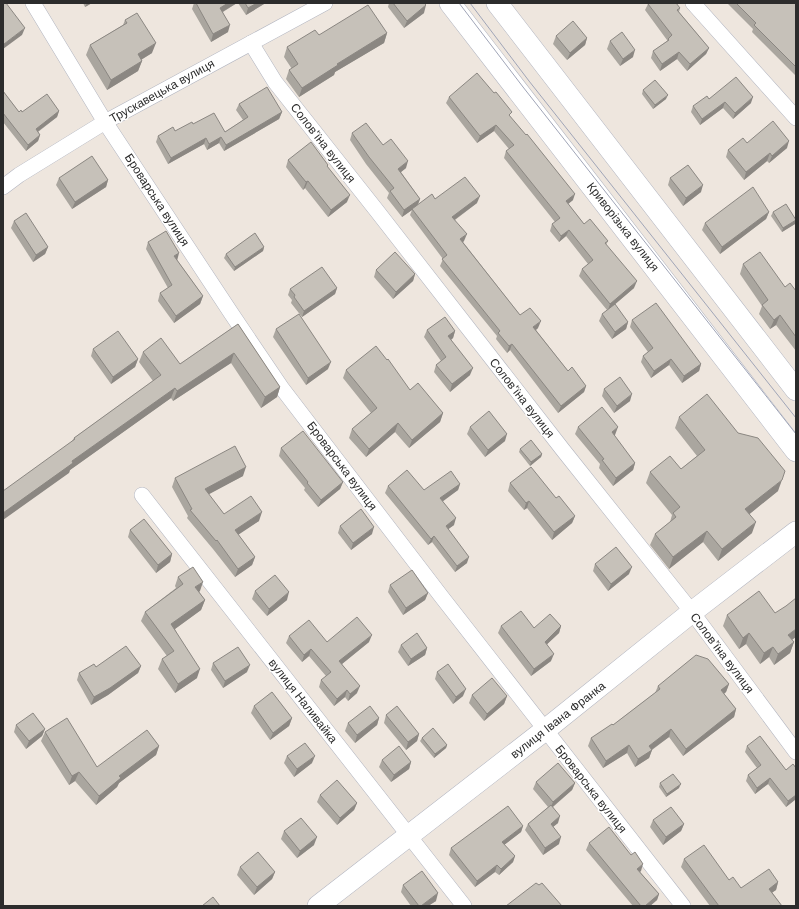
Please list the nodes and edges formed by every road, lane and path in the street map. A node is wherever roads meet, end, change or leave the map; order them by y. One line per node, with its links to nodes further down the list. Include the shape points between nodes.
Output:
1 (34, 3): 8 (street, Броварська вулиця)
2 (325, 3): 6 (street, Трускавецька вулиця)
3 (450, 3): 11 (main road, Криворізька вулиця)
4 (497, 3): 10 (main road)
5 (693, 3): 7 (street)
6 (251, 42): 8 (street, Трускавецька вулиця); 14 (street, Соловʼїна вулиця, via 275,82)
7 (796, 118)
8 (105, 122): 9 (street, Трускавецька вулиця); 15 (street, Броварська вулиця, via 281,387)
9 (3, 187)
10 (795, 385)
11 (796, 450)
12 (142, 495): 17 (street, вулиця Наливайка)
13 (796, 532): 14 (main road, вулиця Івана Франка)
14 (692, 612): 15 (main road, вулиця Івана Франка); 16 (street, Соловʼїна вулиця)
15 (546, 730): 17 (main road, вулиця Івана Франка); 20 (street, Броварська вулиця)
16 (796, 752)
17 (409, 836): 18 (main road, вулиця Івана Франка); 19 (street, вулиця Наливайка)
18 (318, 906)
19 (464, 906)
20 (683, 906)

